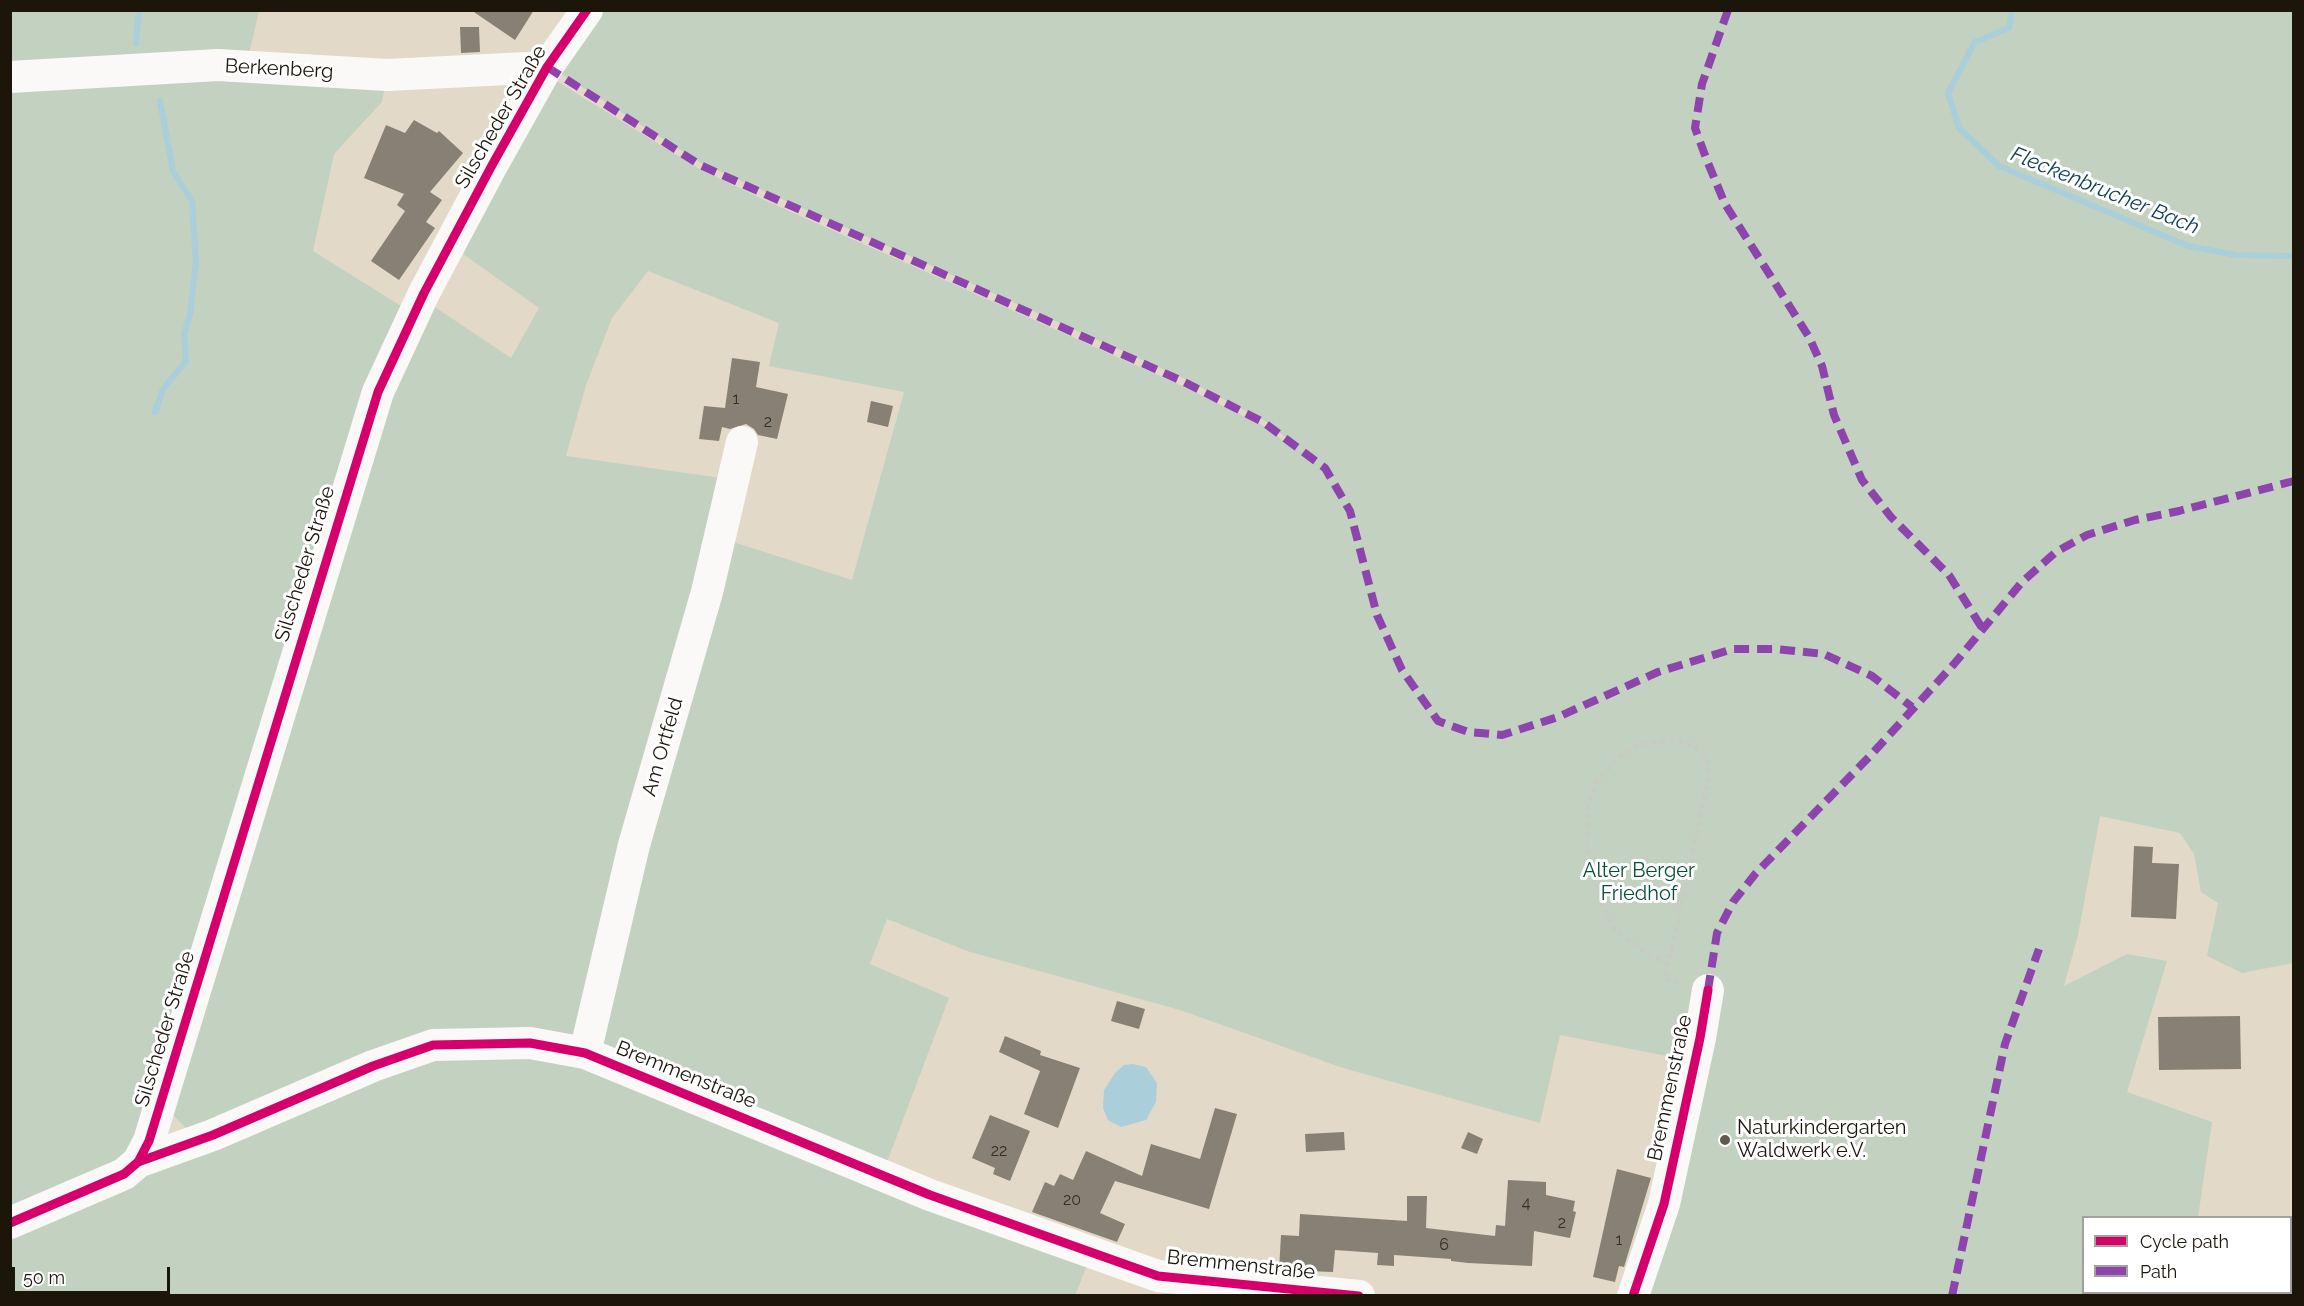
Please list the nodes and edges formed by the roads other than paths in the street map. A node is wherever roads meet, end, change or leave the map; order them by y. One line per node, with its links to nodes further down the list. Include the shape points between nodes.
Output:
1 (587, 10): 2 (street, Silscheder Straße)
2 (547, 67): 3 (street, Berkenberg, via 387,75 218,65); 7 (street, Silscheder Straße, via 424,293 378,392 149,1142)
3 (10, 77)
4 (742, 442): 6 (street, Am Ortfeld, via 707,592 634,845)
5 (1708, 990): 10 (street, Bremmenstraße, via 1664,1204)
6 (585, 1053): 7 (street, Bremmenstraße, via 530,1043 433,1045); 9 (street, Bremmenstraße, via 930,1195 1158,1276)
7 (138, 1162): 8 (street, Bremmenstraße, via 124,1174)
8 (10, 1223)
9 (1359, 1296)
10 (1633, 1296)

